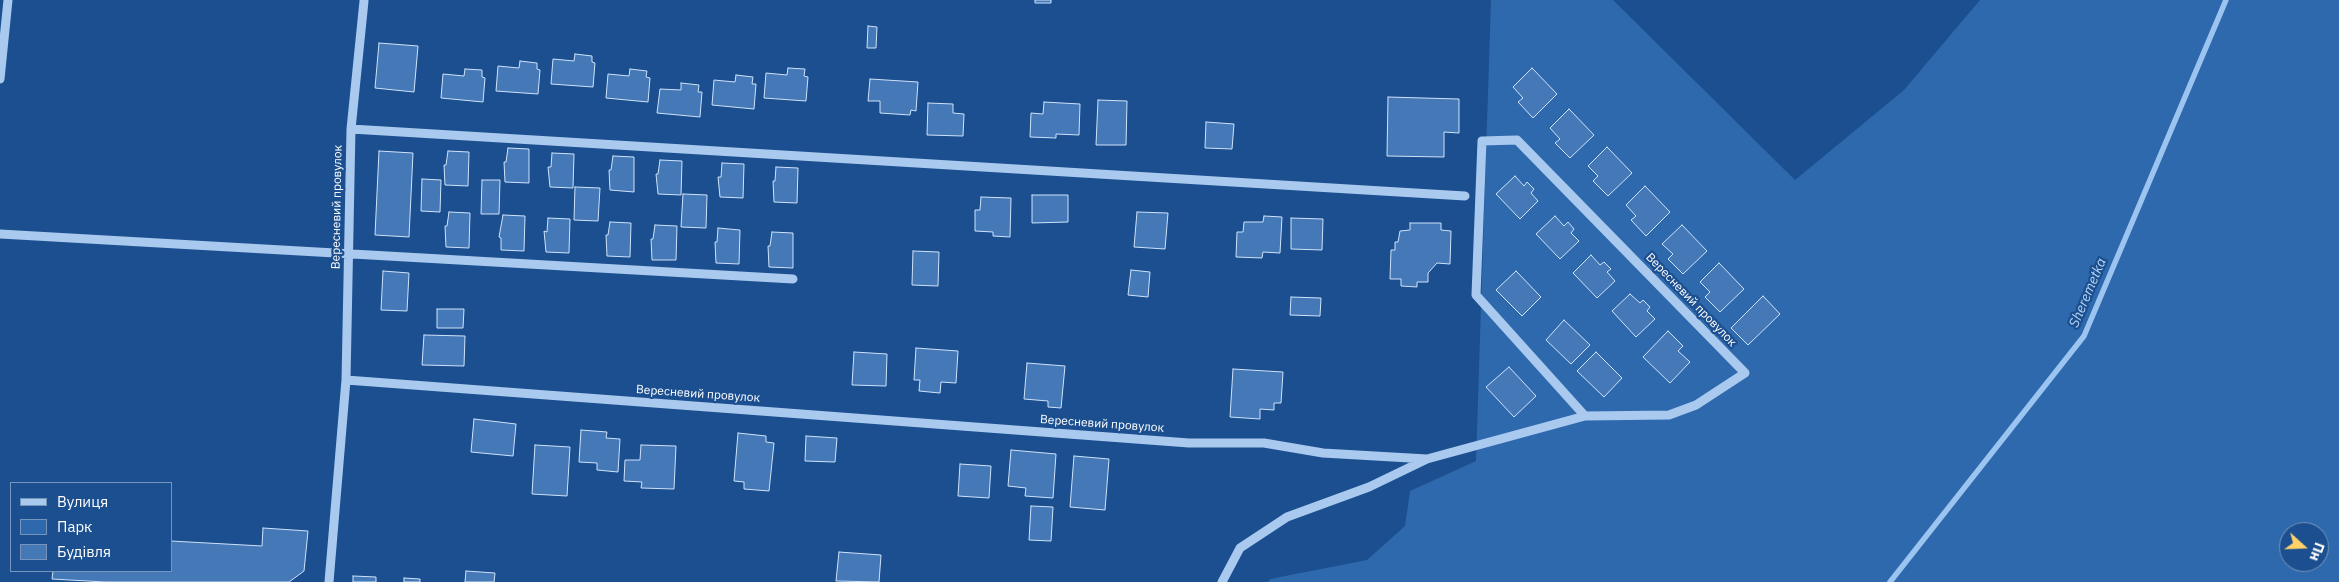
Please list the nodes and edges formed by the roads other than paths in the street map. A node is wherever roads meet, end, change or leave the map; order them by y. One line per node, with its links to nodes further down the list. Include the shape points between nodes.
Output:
1 (8, 0): 3 (street)
2 (364, 1): 4 (street, Вересневий провулок)
3 (0, 79)
4 (351, 129): 5 (street); 7 (street, Вересневий провулок)
5 (1465, 196)
6 (0, 234): 7 (street)
7 (350, 253): 8 (street); 9 (street, Вересневий провулок)
8 (793, 279)
9 (346, 380): 11 (street, Вересневий провулок); 12 (street)
10 (1585, 416): 10 (street, Вересневий провулок, via 1669,415 1696,405 1745,373 1517,140 1482,141 1476,295); 11 (street)
11 (1427, 458): 13 (street, via 1369,487 1287,517 1240,548)
12 (329, 582)
13 (1222, 582)

